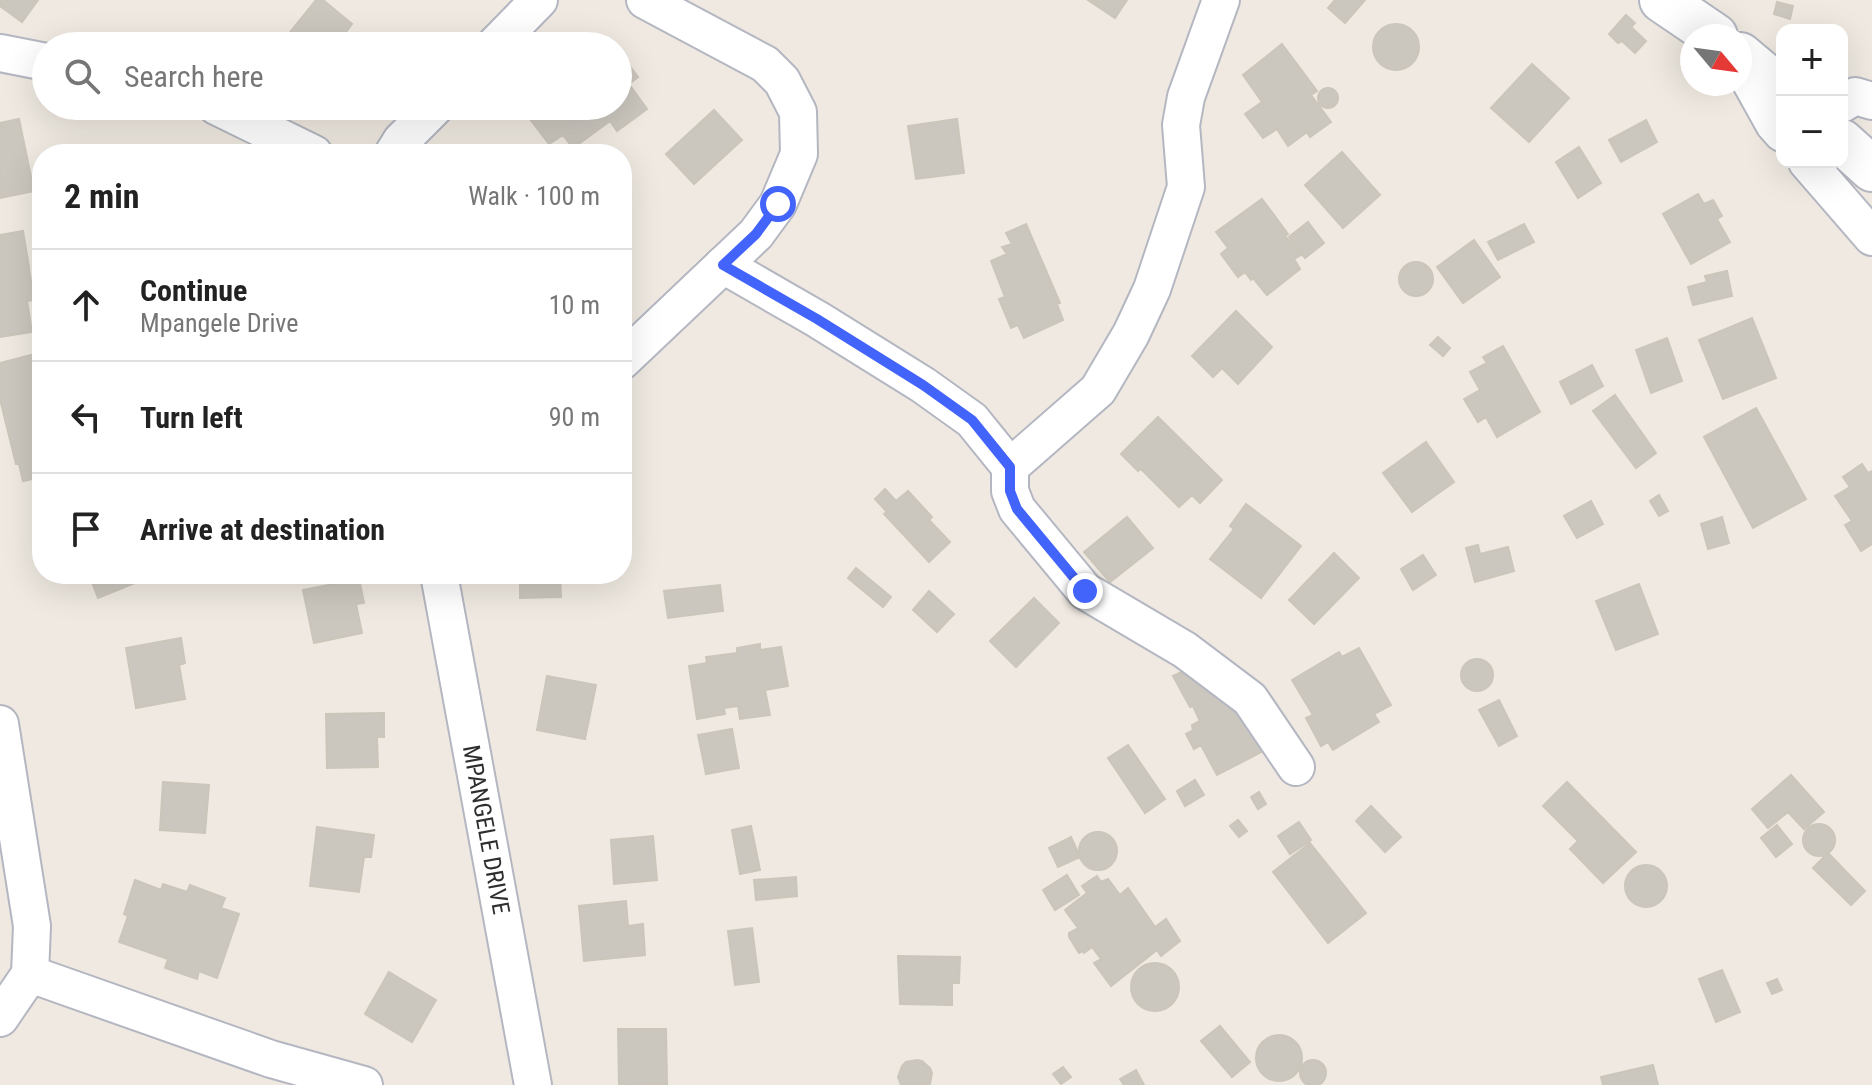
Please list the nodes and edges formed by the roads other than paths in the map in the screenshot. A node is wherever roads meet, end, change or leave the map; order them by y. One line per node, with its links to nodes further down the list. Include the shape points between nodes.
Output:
1 (539, 0): 6 (street)
2 (645, 0): 23 (street, via 765,64 782,81 798,112 799,154 778,204)
3 (1221, 0): 25 (street, via 1186,97 1181,125 1186,187 1147,301 1098,390)
4 (1662, 0): 5 (street)
5 (1697, 24)
6 (508, 32)
7 (0, 53): 8 (street)
8 (32, 59)
9 (1752, 65): 11 (street)
10 (1752, 85): 16 (street)
11 (1776, 85)
12 (1848, 100): 13 (street, via 1855,96)
13 (1872, 101)
14 (245, 120): 17 (street)
15 (422, 120): 18 (street)
16 (1776, 126)
17 (294, 144)
18 (399, 144)
19 (1848, 147): 21 (street)
20 (1812, 168): 22 (street)
21 (1872, 169)
22 (1872, 237)
23 (723, 265): 24 (street); 25 (street, via 923,385 972,420)
24 (632, 351)
25 (1010, 467): 28 (street, via 1017,509 1085,591 1185,650 1250,699)
26 (441, 584): 32 (street, MPANGELE DRIVE)
27 (0, 724): 29 (street, via 32,926)
28 (1296, 767)
29 (30, 974): 30 (street); 31 (street, via 271,1059)
30 (0, 1018)
31 (364, 1085)
32 (533, 1085)

